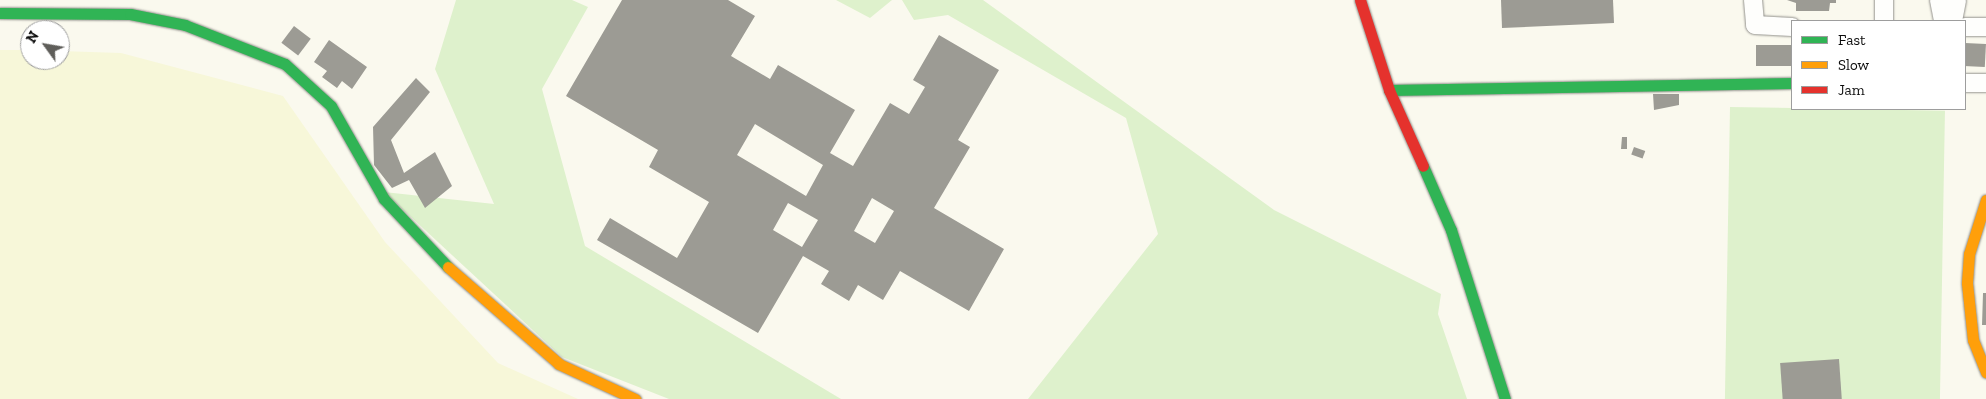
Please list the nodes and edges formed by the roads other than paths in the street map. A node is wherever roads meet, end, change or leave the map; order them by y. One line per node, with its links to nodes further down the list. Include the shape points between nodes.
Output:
1 (1360, 0): 16 (street)
2 (1754, 0): 10 (street, via 1755,24)
3 (1884, 0): 7 (street)
4 (1939, 0): 8 (street)
5 (1956, 0): 9 (street)
6 (0, 13): 19 (street, via 130,14 201,30 285,64 331,106 384,199 460,280 560,364)
7 (1884, 20)
8 (1943, 20)
9 (1953, 20)
10 (1791, 27)
11 (1966, 27): 12 (street)
12 (1986, 27)
13 (1791, 83): 16 (street)
14 (1966, 83): 15 (street)
15 (1986, 83)
16 (1389, 90): 20 (street, via 1451,230)
17 (1986, 200): 18 (street, via 1969,254 1967,283 1973,340)
18 (1986, 372)
19 (634, 399)
20 (1505, 399)

